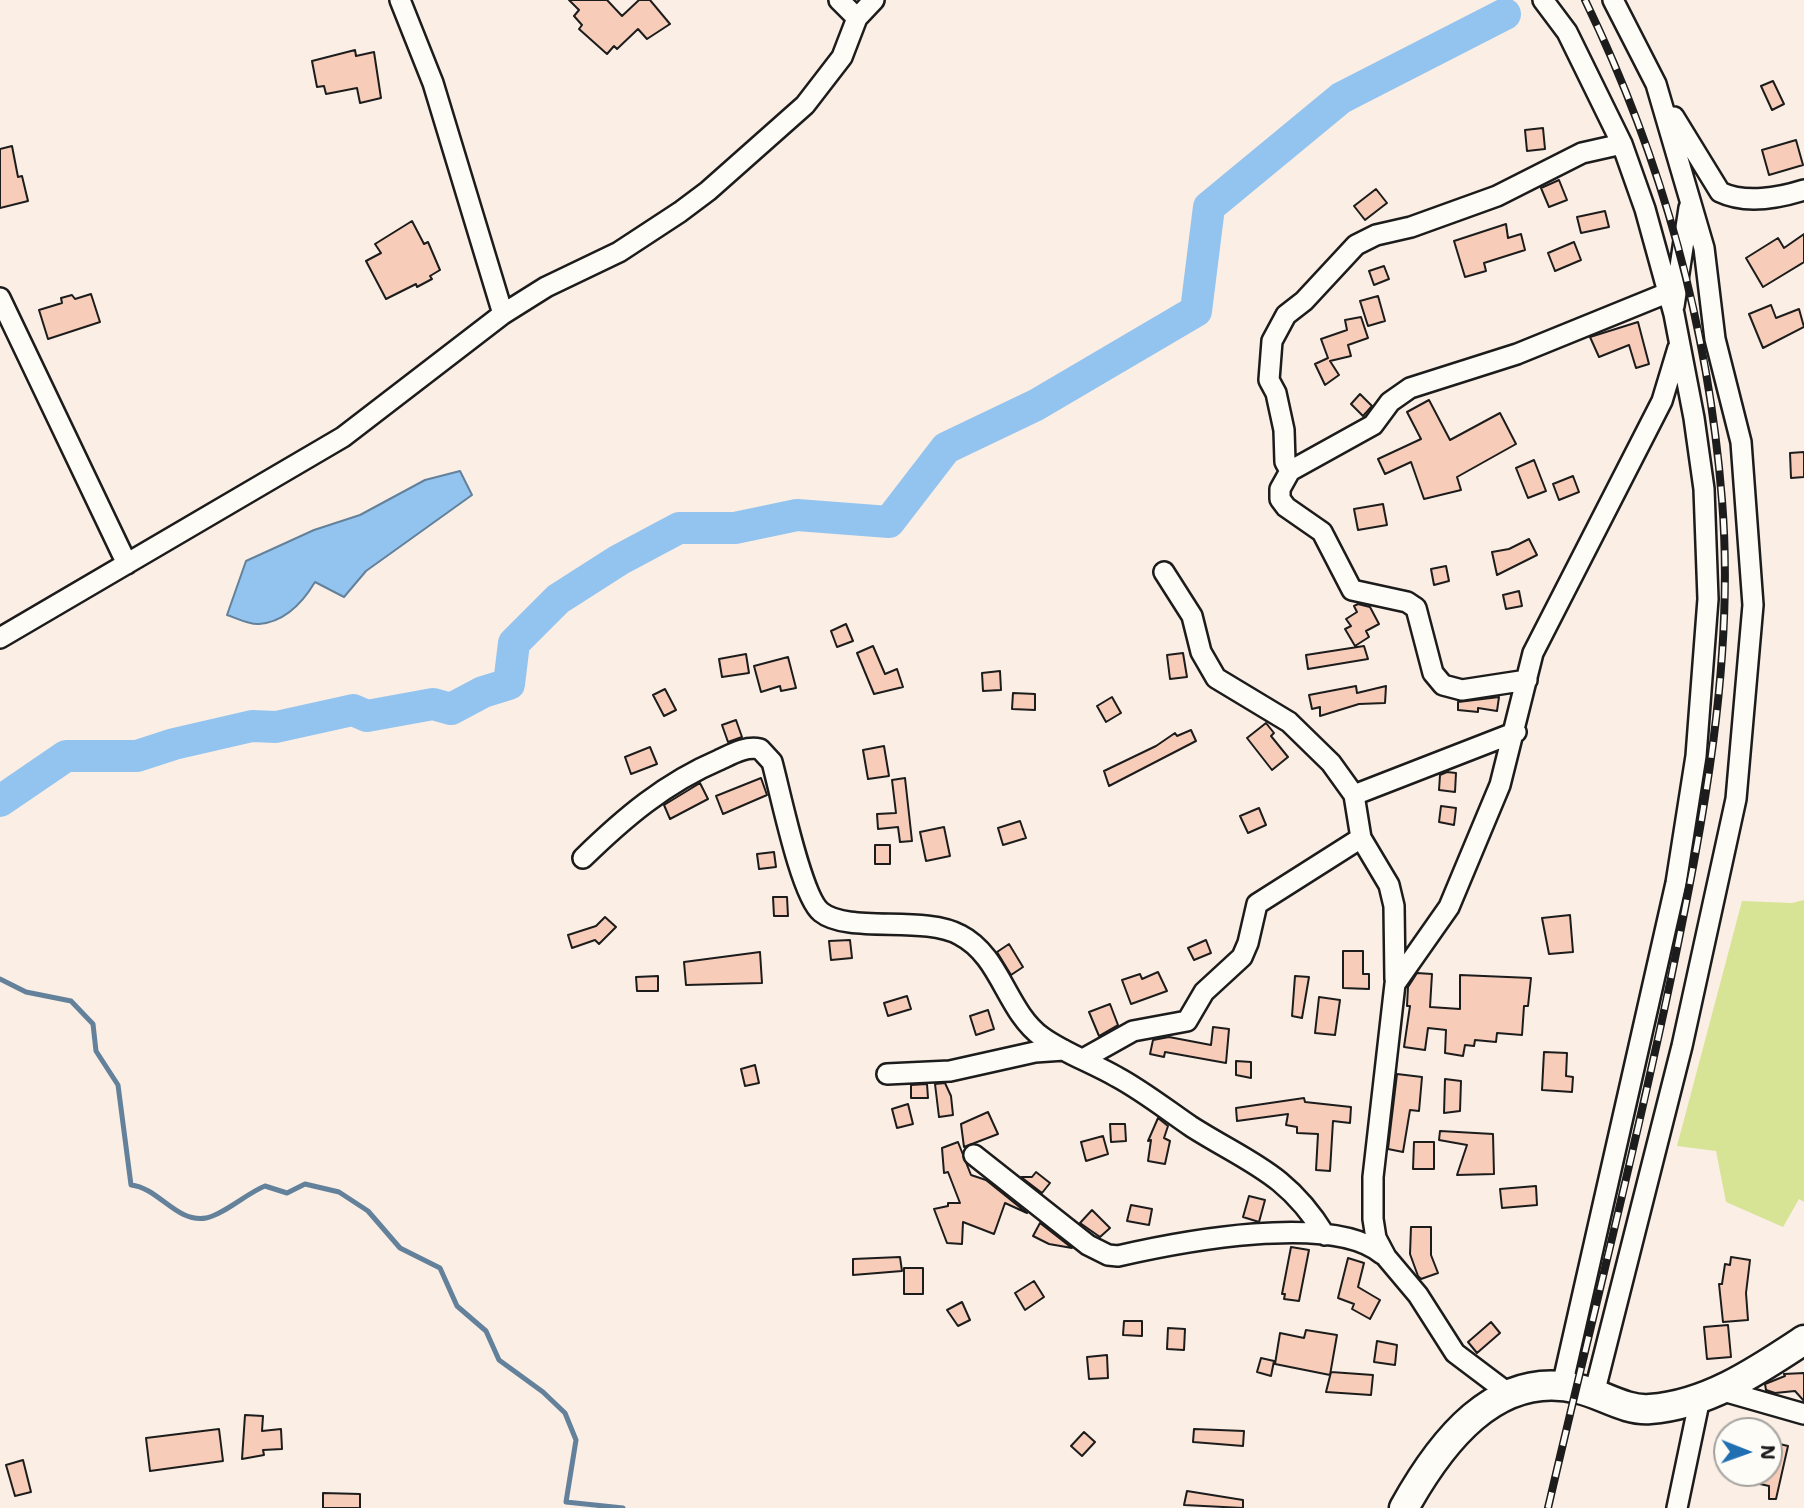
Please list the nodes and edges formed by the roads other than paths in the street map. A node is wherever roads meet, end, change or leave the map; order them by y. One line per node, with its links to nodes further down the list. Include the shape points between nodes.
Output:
1 (400, 0): 13 (street, via 433,83)
2 (839, 0): 6 (street)
3 (874, 0): 6 (street)
4 (1543, 0): 8 (street, via 1567,32)
5 (1614, 0): 7 (street)
6 (857, 18): 13 (street, via 842,57 805,106 708,191 620,252)
7 (1656, 84): 9 (street, via 1720,192 1758,198); 10 (street)
8 (1622, 144): 11 (street); 17 (street, via 1582,153 1497,196 1420,224 1376,234 1356,245 1286,315 1272,341 1269,380 1276,393)
9 (1804, 190)
10 (1690, 199): 14 (street); 36 (street, via 1704,248 1715,339 1741,442 1752,640 1736,799 1682,1046)
11 (1667, 293): 14 (street); 17 (street, via 1517,354 1410,388 1390,402 1373,425)
12 (0, 298): 15 (street)
13 (503, 314): 18 (street, via 343,437)
14 (1674, 314): 16 (street)
15 (6, 330): 18 (street)
16 (1679, 340): 21 (street, via 1662,401 1533,653); 34 (street, via 1694,418 1707,543 1706,660 1696,756 1666,931)
17 (1290, 471): 21 (street, via 1280,499 1322,532 1352,590 1416,608 1436,680 1462,690)
18 (128, 564): 20 (street)
19 (1164, 572): 23 (street, via 1192,616 1201,652 1216,678 1289,722 1331,763)
20 (0, 638)
21 (1527, 680): 22 (street)
22 (1516, 732): 23 (street); 26 (street, via 1493,806 1449,906)
23 (1354, 795): 24 (street)
24 (1361, 838): 26 (street, via 1390,885 1396,933); 28 (street, via 1257,904 1241,957 1204,992 1187,1021 1133,1031)
25 (583, 858): 27 (street, via 660,791 694,770 752,747 760,749 772,762 803,878 820,911 845,920 927,926 960,934 985,956 1029,1026)
26 (1395, 984): 32 (street, via 1372,1197 1376,1238)
27 (1065, 1050): 28 (street); 29 (street, via 950,1071)
28 (1083, 1059): 31 (street, via 1279,1178 1310,1210)
29 (887, 1074)
30 (974, 1155): 31 (street, via 1088,1245 1108,1255 1205,1238)
31 (1325, 1235): 32 (street, via 1362,1240)
32 (1386, 1257): 35 (street, via 1418,1295 1455,1353)
33 (1804, 1340): 37 (street)
34 (1562, 1386): 35 (street, via 1542,1385); 36 (street)
35 (1508, 1393): 39 (street, via 1452,1436)
36 (1594, 1394): 37 (street, via 1648,1409)
37 (1710, 1394): 38 (street); 40 (street)
38 (1804, 1415)
39 (1404, 1508)
40 (1677, 1508)

